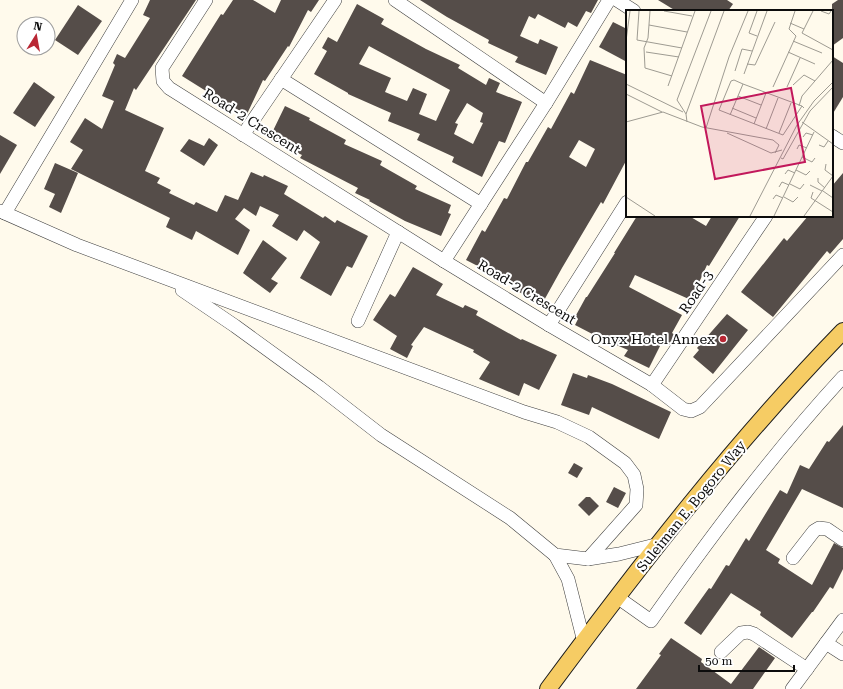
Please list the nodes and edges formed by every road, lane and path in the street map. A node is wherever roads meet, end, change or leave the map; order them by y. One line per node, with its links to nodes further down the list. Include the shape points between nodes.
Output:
1 (132, 0): 15 (street)
2 (206, 0): 10 (street, Road-2 Crescent, via 162,68 163,81 169,88)
3 (335, 0): 8 (street)
4 (396, 0): 9 (street)
5 (609, 0): 9 (street)
6 (617, 0): 7 (street)
7 (632, 10)
8 (281, 79): 10 (street); 13 (street)
9 (546, 103): 13 (street)
10 (243, 135): 17 (street, Road-2 Crescent)
11 (833, 137): 12 (street)
12 (843, 144)
13 (481, 204): 19 (street)
14 (626, 204): 22 (street)
15 (2, 212): 20 (street, via 77,245)
16 (765, 217): 25 (street, Road-3)
17 (398, 232): 19 (street, Road-2 Crescent); 21 (street)
18 (843, 255): 25 (street, Road-2 Crescent, via 700,407 691,411 683,409)
19 (444, 261): 22 (street, Road-2 Crescent)
20 (164, 277): 28 (street, via 319,387 381,435 510,518); 29 (street, via 524,412 557,422 589,437 625,463 634,475 637,489 636,505)
21 (358, 322)
22 (549, 325): 25 (street, Road-2 Crescent)
23 (843, 331): 27 (main road, Suleiman E. Bogoro Way, via 764,416)
24 (843, 376): 31 (street, via 755,480 651,621)
25 (652, 385)
26 (843, 540): 30 (street, via 827,529 819,528)
27 (659, 544): 29 (street, via 620,554); 31 (main road, Suleiman E. Bogoro Way)
28 (555, 555): 29 (street); 33 (street, via 568,579)
29 (588, 558)
30 (793, 558)
31 (617, 597): 33 (main road, Suleiman E. Bogoro Way)
32 (843, 620): 34 (street)
33 (584, 642): 38 (main road, Suleiman E. Bogoro Way)
34 (826, 643): 36 (street); 37 (street)
35 (721, 652): 37 (street, via 741,633 748,632)
36 (843, 654)
37 (807, 669): 39 (street)
38 (548, 689)
39 (792, 689)

